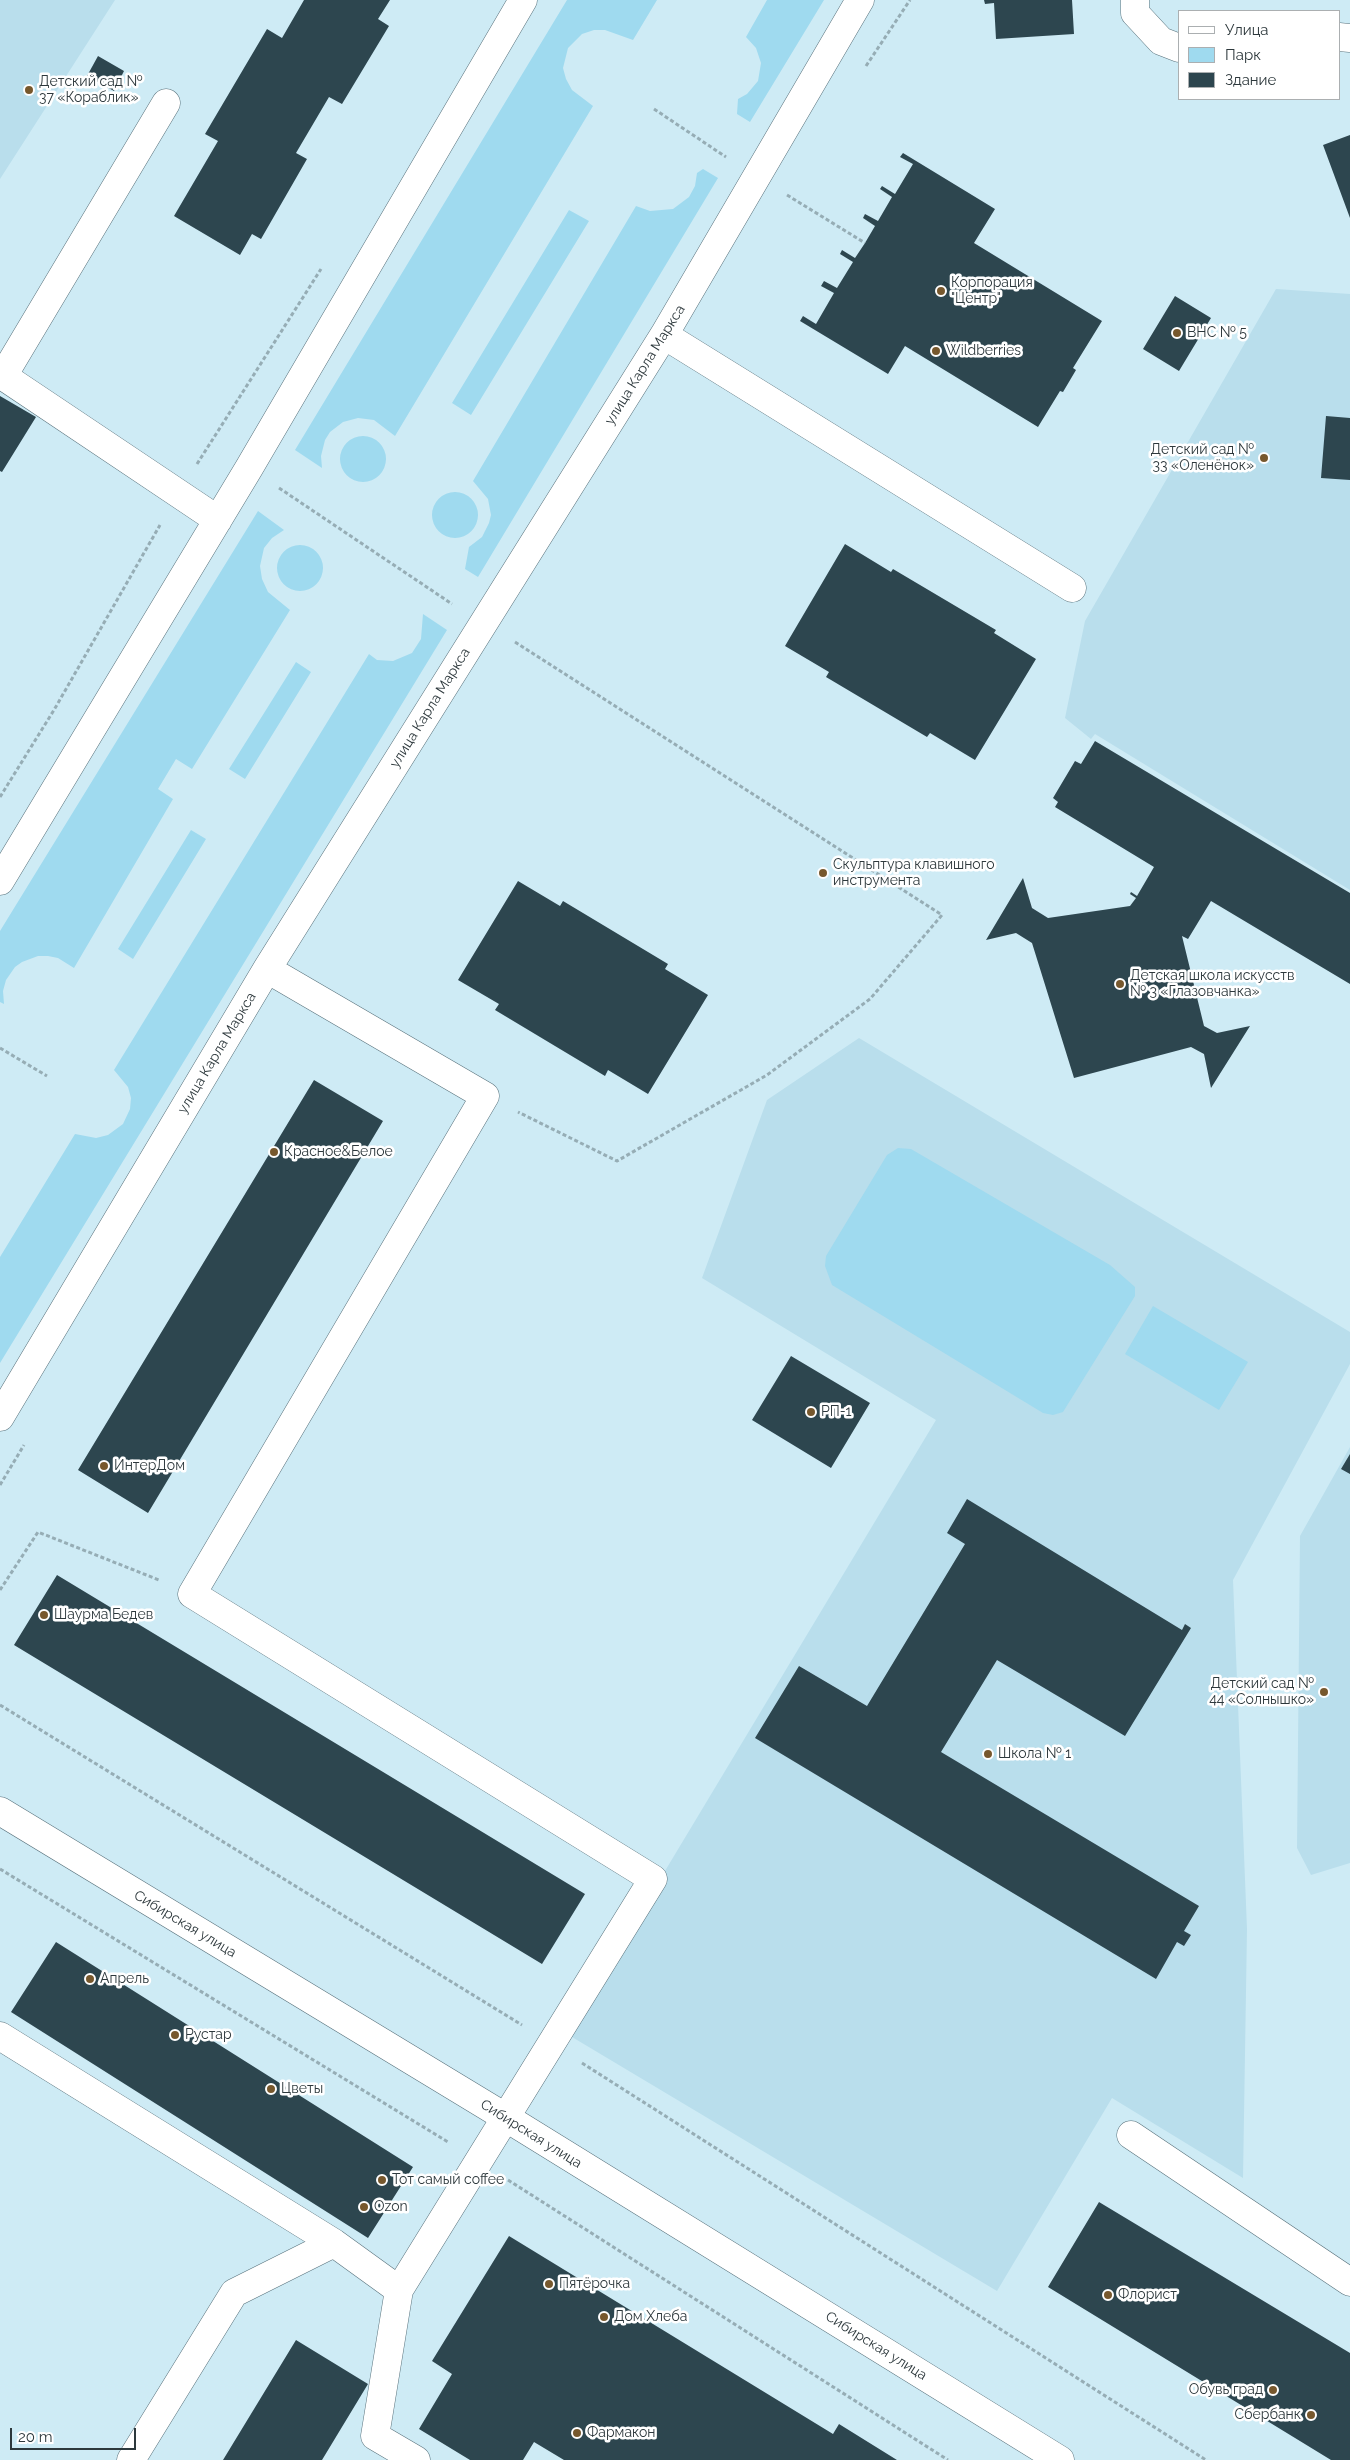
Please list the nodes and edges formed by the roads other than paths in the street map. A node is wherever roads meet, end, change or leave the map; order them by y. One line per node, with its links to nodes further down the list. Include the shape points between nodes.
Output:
1 (523, 0): 7 (street)
2 (860, 0): 6 (street, улица Карла Маркса)
3 (1135, 0): 4 (street, via 1136,13 1142,20 1161,41)
4 (1178, 48)
5 (166, 103): 7 (street, via 2,376)
6 (664, 335): 8 (street); 10 (street, улица Карла Маркса)
7 (218, 520): 9 (street)
8 (1072, 588)
9 (0, 881)
10 (267, 969): 11 (street, улица Карла Маркса); 14 (street, via 485,1096 192,1594 652,1879)
11 (0, 1417)
12 (0, 1811): 14 (street, Сибирская улица)
13 (0, 2036): 16 (street)
14 (505, 2117): 18 (street); 21 (street, Сибирская улица)
15 (1131, 2135): 17 (street)
16 (334, 2243): 18 (street); 19 (street, via 234,2293)
17 (1350, 2282)
18 (399, 2290): 20 (street, via 375,2436)
19 (132, 2460)
20 (416, 2460)
21 (1060, 2460)

